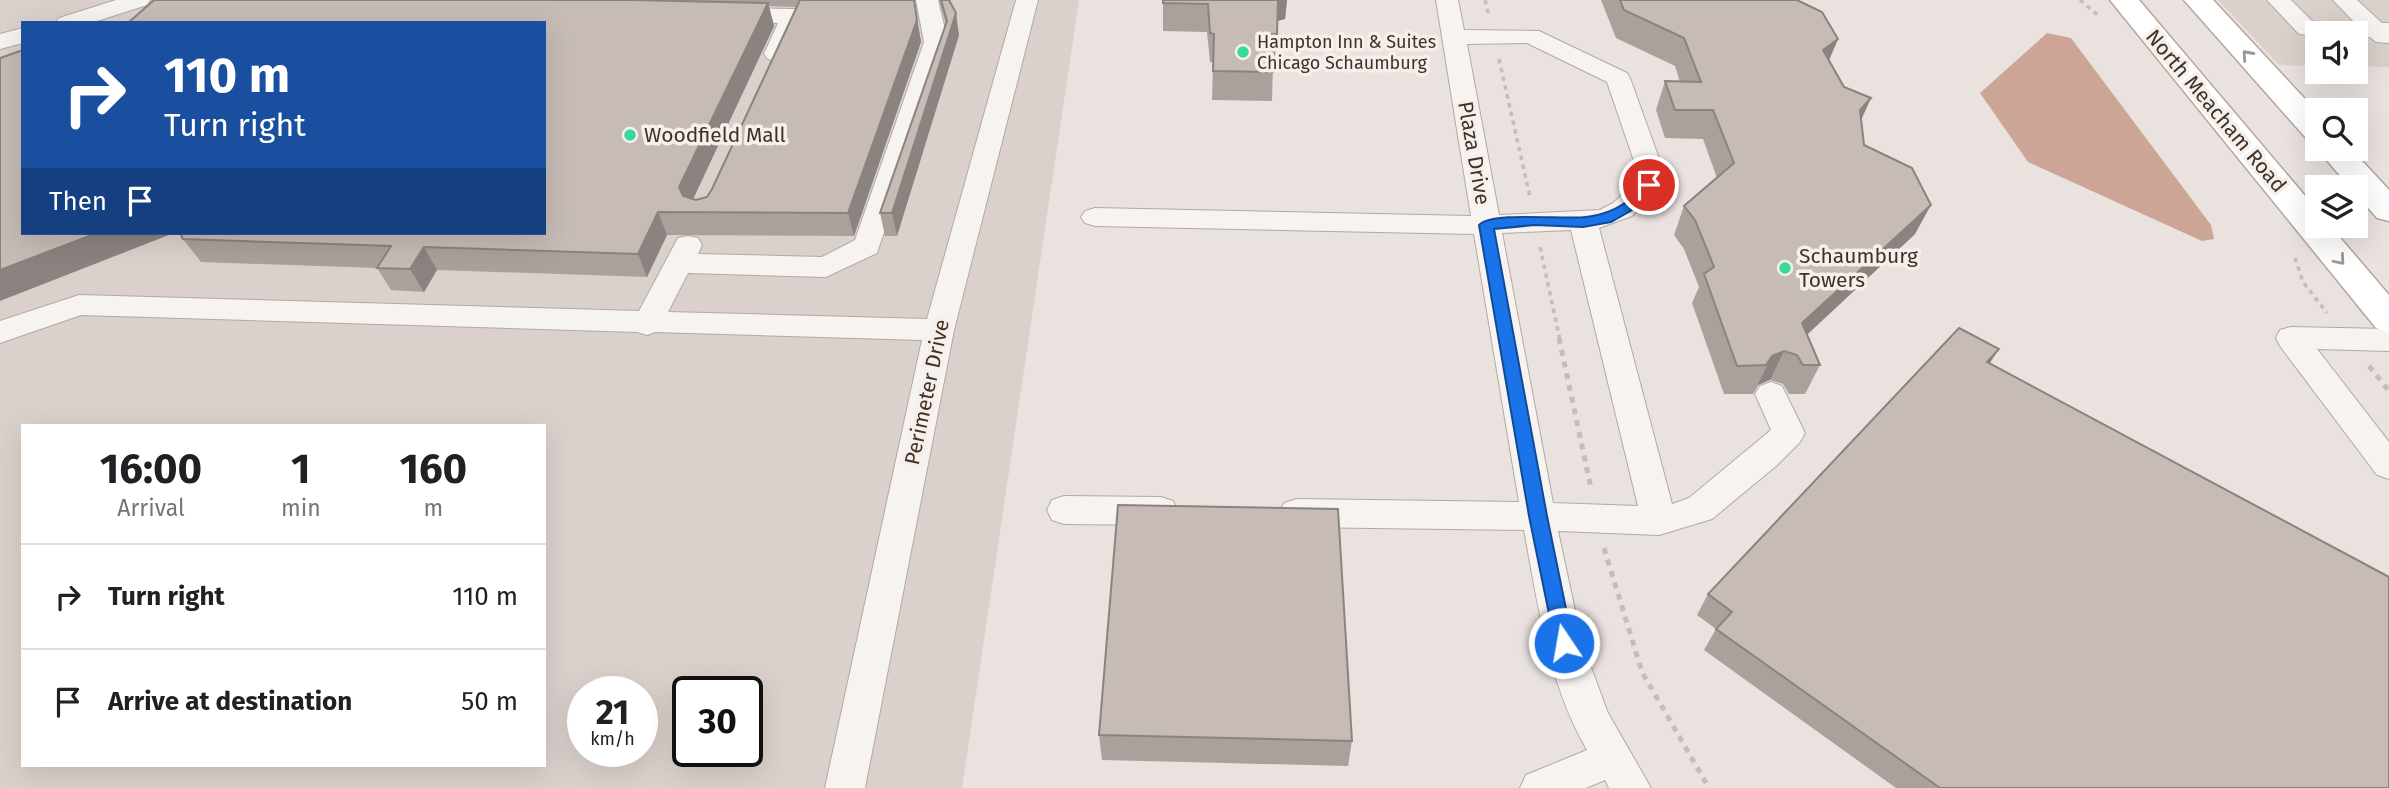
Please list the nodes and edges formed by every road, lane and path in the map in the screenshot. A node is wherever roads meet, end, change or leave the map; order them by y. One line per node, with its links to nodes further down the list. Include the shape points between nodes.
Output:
1 (139, 0): 12 (street)
2 (927, 0): 28 (street, via 936,42 867,246 825,267 684,254)
3 (1027, 0): 29 (street, Perimeter Drive)
4 (1447, 0): 15 (street, Plaza Drive)
5 (1485, 0): 16 (path)
6 (2080, 0): 10 (path)
7 (2198, 0): 19 (main road, one-way to 7)
8 (2278, 0): 13 (street, via 2307,29)
9 (2344, 0): 13 (street)
10 (2113, 10): 27 (main road, North Meacham Road, one-way to 27)
11 (711, 14): 18 (street, via 793,16)
12 (73, 21)
13 (2385, 34)
14 (21, 36): 17 (street)
15 (1453, 37): 16 (street); 25 (street, Plaza Drive)
16 (1494, 37): 23 (path); 24 (street, via 1531,36 1618,78 1648,164 1649,185 1634,203 1611,217)
17 (0, 41)
18 (765, 78)
19 (2305, 118)
20 (2344, 161): 21 (main road)
21 (2389, 210)
22 (1095, 217): 25 (street)
23 (1535, 221): 24 (street); 25 (street); 40 (path)
24 (1583, 222): 41 (street)
25 (1486, 225): 39 (street, Plaza Drive)
26 (2288, 249): 31 (path, via 2303,282)
27 (2389, 319)
28 (647, 324): 29 (street); 30 (street, via 79,305)
29 (939, 330): 43 (street, Perimeter Drive)
30 (0, 332)
31 (2348, 339): 32 (street); 33 (path); 35 (street, via 2291,338)
32 (2389, 340)
33 (2389, 391)
34 (1771, 394): 41 (street, via 1789,433 1700,509)
35 (2389, 466)
36 (1064, 510): 37 (street)
37 (1190, 511)
38 (1271, 512): 39 (street)
39 (1538, 516): 40 (street); 42 (street, Plaza Drive, via 1564,643 1591,721)
40 (1597, 518): 41 (street); 45 (path, via 1642,672)
41 (1659, 521)
42 (1622, 773): 44 (street)
43 (845, 788)
44 (1540, 788)
45 (1709, 788)

